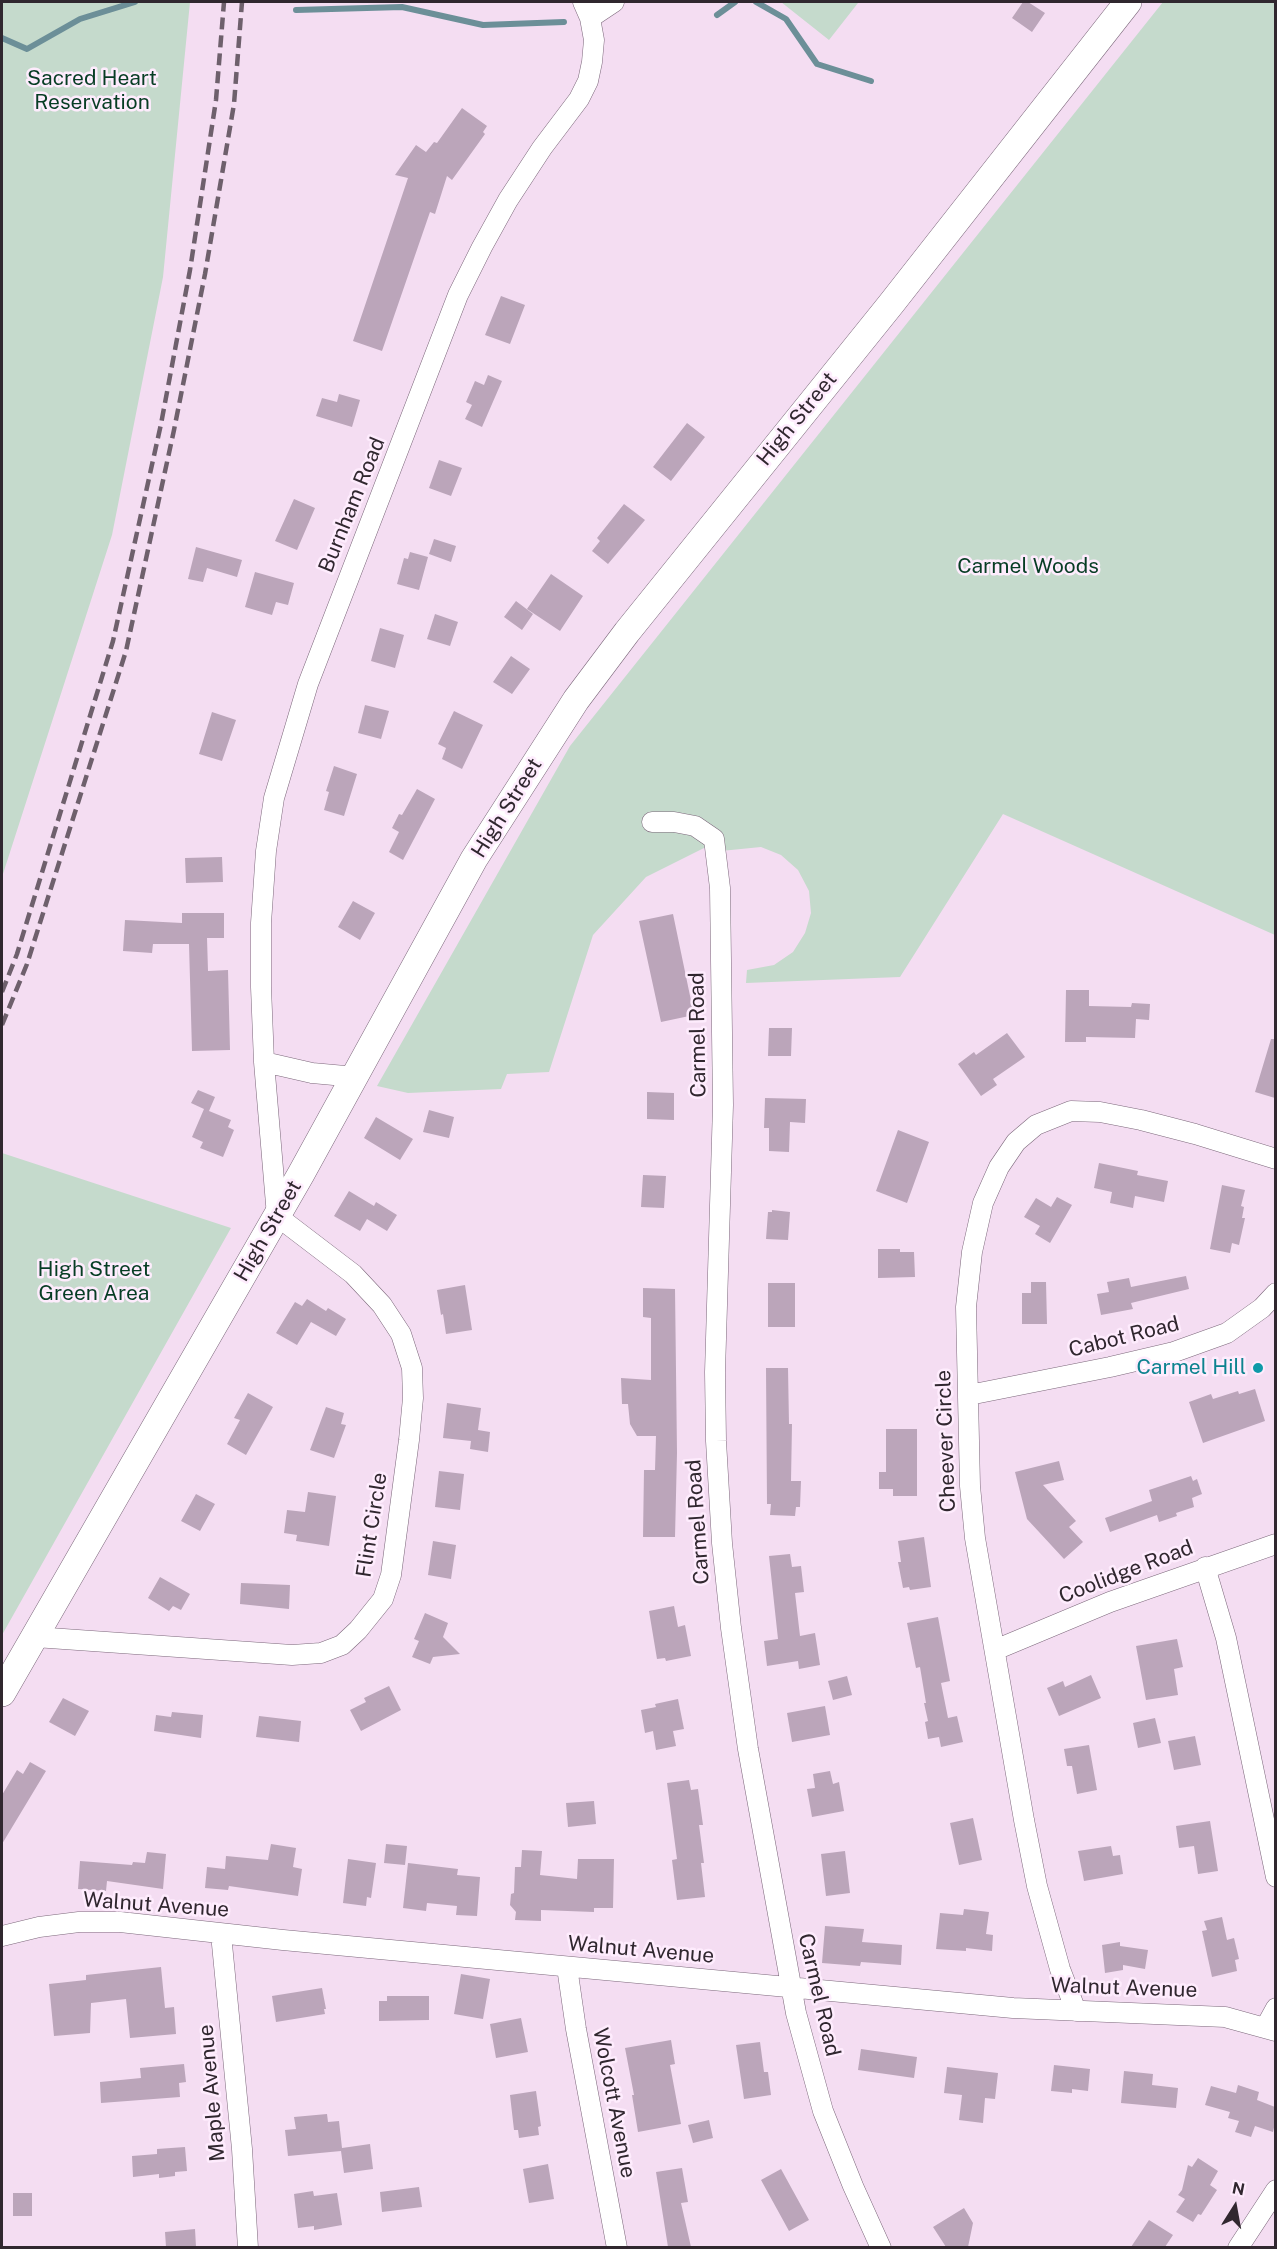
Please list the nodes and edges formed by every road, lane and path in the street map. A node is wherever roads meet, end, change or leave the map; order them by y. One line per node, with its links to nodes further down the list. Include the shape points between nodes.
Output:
1 (614, 2): 3 (street)
2 (1128, 2): 6 (main road, High Street, via 576,700 474,860)
3 (586, 10): 5 (street, Burnham Road, via 594,40 588,81 508,200 458,295 292,733 274,798 266,851 261,934)
4 (652, 822): 20 (street, Carmel Road, via 695,826 714,839 720,888 723,1105 715,1372 722,1543 748,1749)
5 (264, 1062): 6 (street, via 312,1073); 8 (street, Burnham Road)
6 (356, 1077): 8 (main road, High Street)
7 (1275, 1159): 10 (street, Cheever Circle, via 1195,1134 1100,1112 1071,1111 1036,1125 1016,1142 999,1167 983,1203 966,1307)
8 (277, 1216): 13 (main road, High Street); 13 (street, Flint Circle, via 353,1274 382,1305 401,1334 412,1368 410,1440 391,1575 383,1599 342,1645 321,1653 292,1655)
9 (1275, 1293): 10 (street, Cabot Road, via 1262,1308 1227,1333 1174,1352)
10 (969, 1395): 14 (street, Cheever Circle, via 975,1538)
11 (1275, 1544): 12 (street, Coolidge Road)
12 (1205, 1567): 14 (street, Coolidge Road); 16 (street, via 1226,1638)
13 (35, 1637): 15 (main road, High Street)
14 (995, 1650): 22 (street, Cheever Circle, via 1037,1886)
15 (2, 1693)
16 (1275, 1877)
17 (221, 1934): 18 (street, Walnut Avenue, via 120,1922 79,1922); 19 (street, Walnut Avenue); 25 (street, Maple Avenue)
18 (2, 1936)
19 (567, 1967): 20 (street, Walnut Avenue); 26 (street, Wolcott Avenue)
20 (790, 1987): 22 (street, Walnut Avenue); 27 (street, Carmel Road, via 823,2111)
21 (1275, 2008): 23 (street)
22 (1076, 2011): 23 (street, Walnut Avenue, via 1225,2017)
23 (1270, 2030)
24 (1275, 2190): 28 (street)
25 (248, 2247)
26 (617, 2247)
27 (881, 2247)
28 (1238, 2247)

